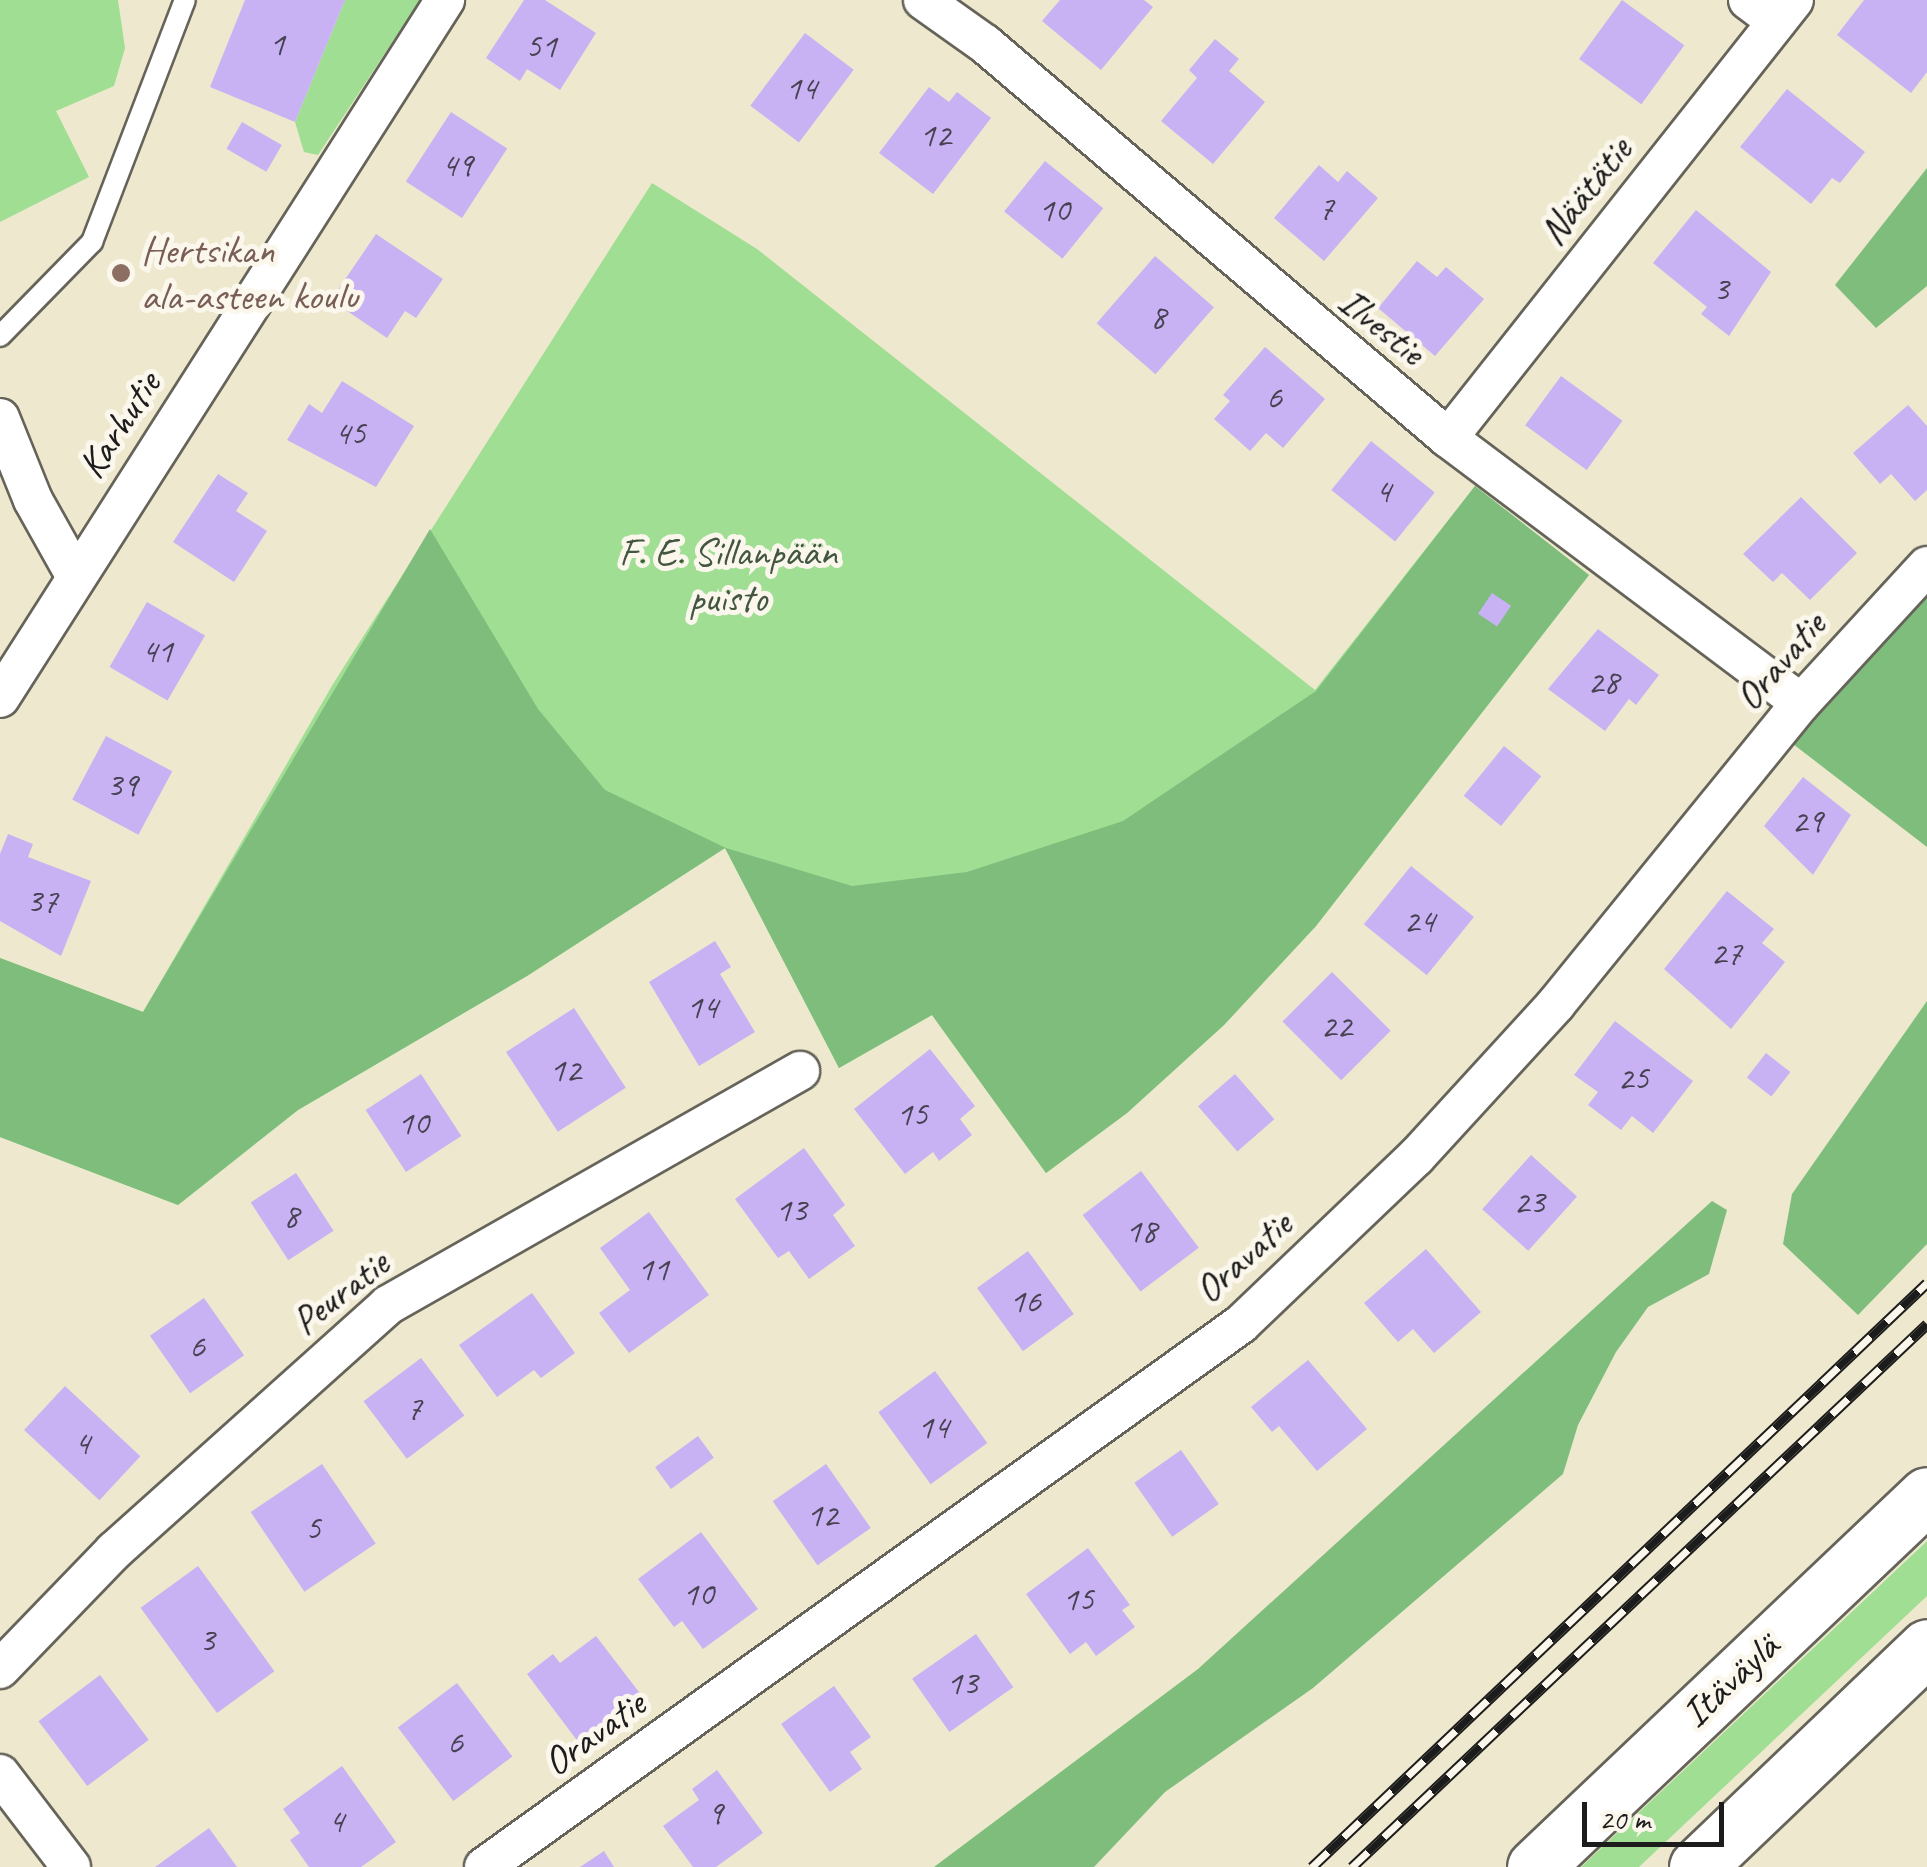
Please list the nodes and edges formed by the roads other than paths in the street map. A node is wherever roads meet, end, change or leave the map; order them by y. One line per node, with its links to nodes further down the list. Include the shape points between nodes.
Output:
1 (185, 0): 5 (lane, via 92,242)
2 (445, 0): 9 (street, Karhutie)
3 (922, 0): 7 (street, Ilvestie, via 985,44)
4 (1773, 8): 7 (street, Näätätie)
5 (0, 336)
6 (0, 418): 9 (street, via 33,500)
7 (1448, 438): 11 (street, Ilvestie)
8 (1927, 566): 11 (street, Oravatie)
9 (76, 577): 10 (street, Karhutie)
10 (0, 698)
11 (1801, 703): 18 (street, Oravatie, via 1556,1004 1416,1157 1241,1324)
12 (800, 1071): 15 (street, Peuratie, via 388,1305 128,1538)
13 (1927, 1495): 19 (highway, Itäväylä)
14 (1927, 1646): 20 (highway)
15 (0, 1669)
16 (0, 1774): 17 (street)
17 (71, 1867)
18 (484, 1867)
19 (1535, 1867)
20 (1696, 1867)

